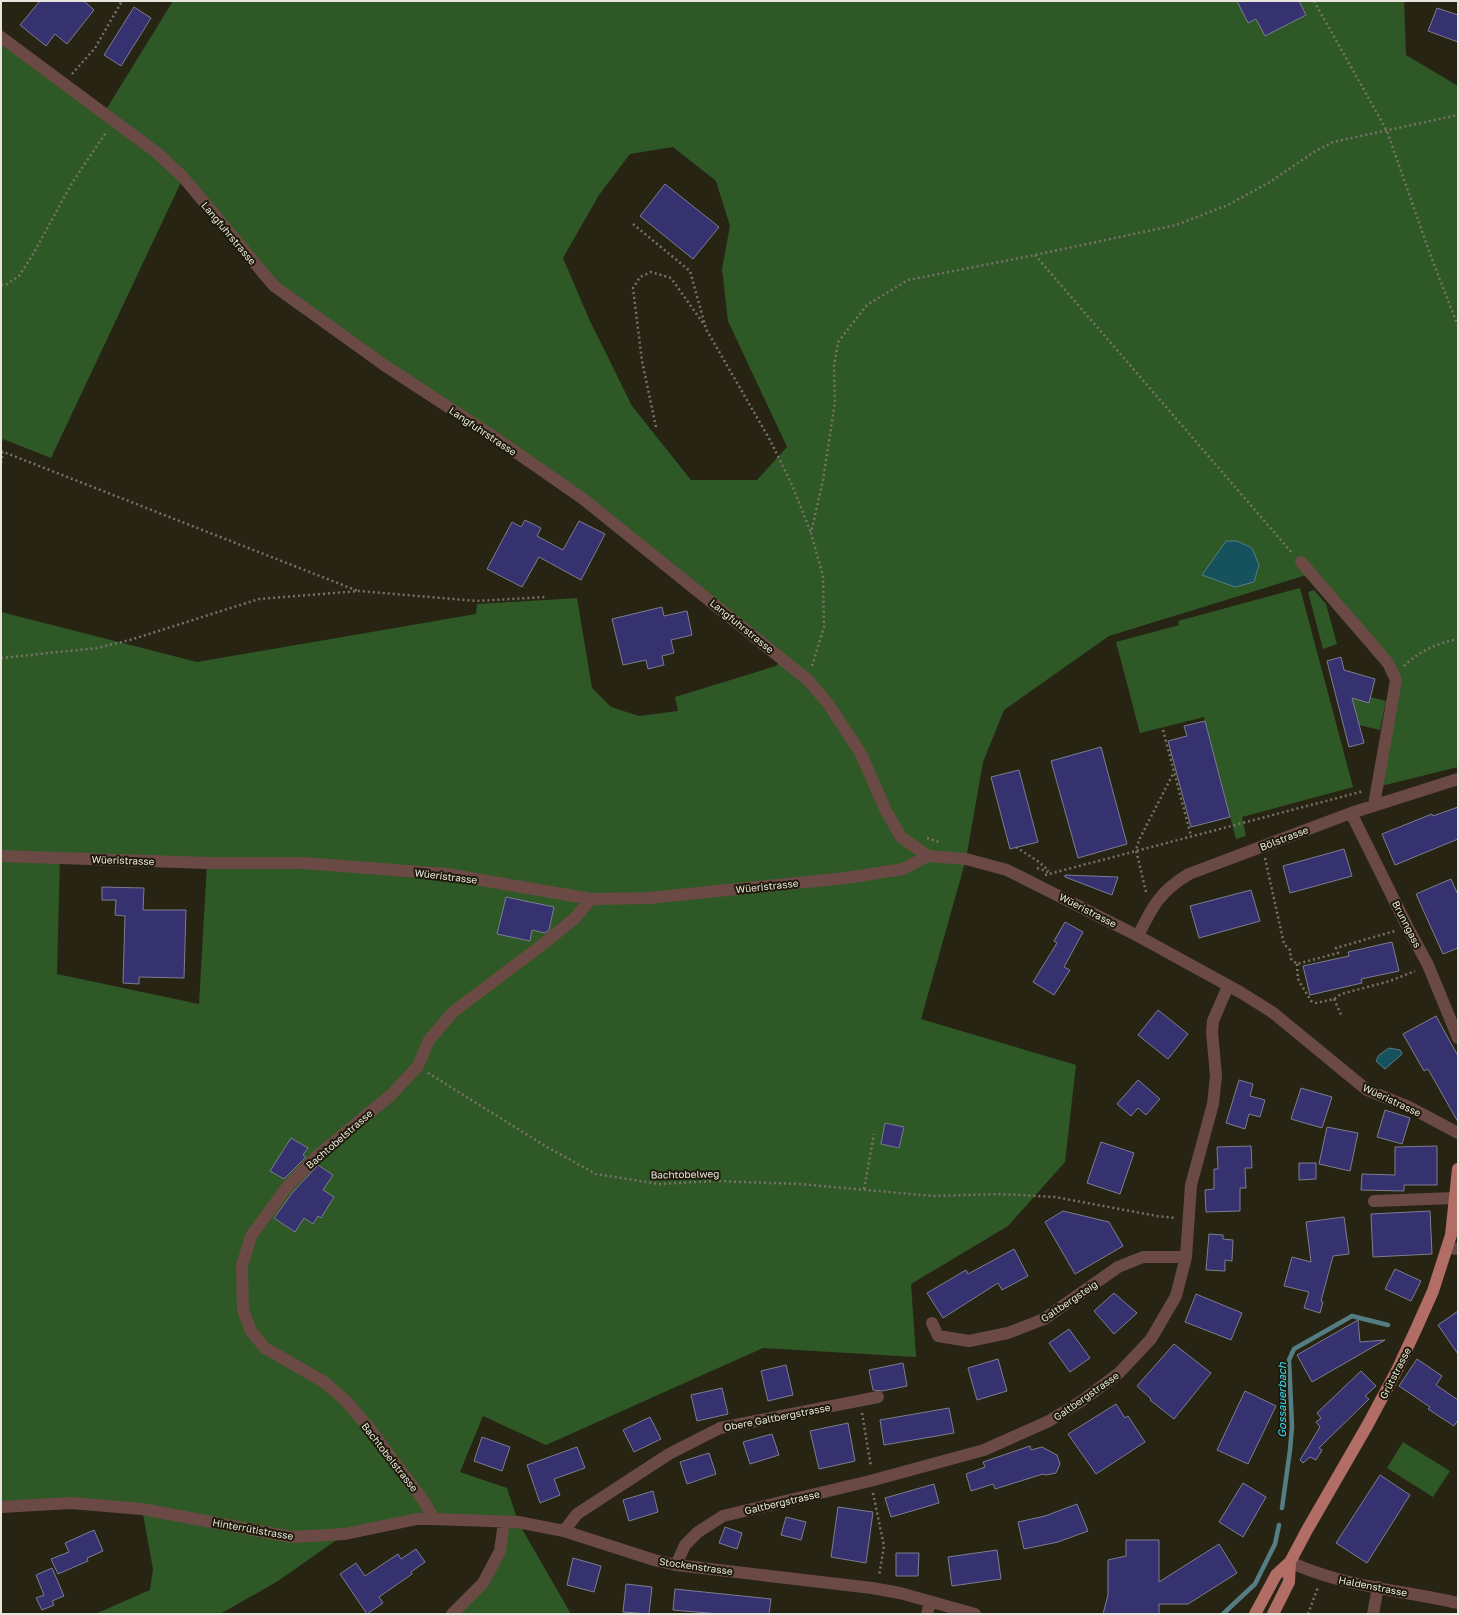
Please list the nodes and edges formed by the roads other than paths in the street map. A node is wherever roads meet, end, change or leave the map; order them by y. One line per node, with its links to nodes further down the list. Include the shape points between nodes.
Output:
1 (1, 37): 7 (street, Langfuhrstrasse, via 156,152 183,177 274,286 384,366 582,498 808,680 829,705 861,754 886,811 901,837)
2 (1301, 562): 4 (street, via 1388,663 1396,680)
3 (1458, 779): 4 (street, Bölstrasse)
4 (1374, 805): 5 (street, Bölstrasse)
5 (1352, 813): 9 (street, Bölstrasse, via 1189,874 1157,900); 11 (street, Brunngass, via 1428,966)
6 (1, 856): 8 (street, Wüeristrasse, via 311,864 447,874)
7 (928, 856): 8 (street, Wüeristrasse, via 903,869 846,878 649,898); 9 (street, Wüeristrasse, via 966,859 1007,870)
8 (591, 899): 21 (street, Bachtobelstrasse, via 574,918 544,943 452,1012 429,1040 418,1066 391,1095 317,1156 287,1187 250,1236 242,1266 243,1310 251,1331 265,1348 324,1382 345,1400 379,1441)
9 (1138, 936): 10 (street, Wüeristrasse)
10 (1228, 986): 12 (street, Wüeristrasse, via 1272,1012 1367,1090 1409,1107); 17 (street, Galtbergstrasse, via 1213,1021 1212,1037 1216,1068 1214,1095 1191,1185)
11 (1458, 1038)
12 (1458, 1132)
13 (1458, 1169): 14 (main road, Grütstrasse)
14 (1455, 1198): 15 (street); 16 (main road, Grütstrasse, via 1451,1235)
15 (1374, 1201)
16 (1453, 1248): 24 (main road, Grütstrasse, via 1398,1370)
17 (1186, 1257): 18 (street, Galtbergsteig, via 1143,1257 1118,1267 1044,1319 1008,1333 969,1340 938,1336); 25 (street, Galtbergstrasse, via 1176,1296 1151,1339 1119,1373 1049,1421 984,1450 723,1516 698,1532 685,1545)
18 (932, 1323)
19 (878, 1397): 23 (street, Obere Galtbergstrasse, via 720,1428 669,1454 577,1514)
20 (1, 1508): 21 (street, Hinterrütistrasse, via 70,1503 142,1509 292,1537 345,1534 417,1519)
21 (434, 1518): 22 (street, Hinterrütistrasse)
22 (504, 1522): 23 (street, Stockenstrasse, via 518,1522); 29 (street, via 500,1551 483,1583)
23 (564, 1531): 25 (street, Stockenstrasse)
24 (1290, 1562): 26 (street, Haldenstrasse, via 1329,1577); 32 (main road, Grütstrasse, via 1276,1575); 33 (main road, Grütstrasse, via 1288,1582)
25 (676, 1565): 27 (street, Stockenstrasse, via 876,1588)
26 (1378, 1587): 28 (street, Haldenstrasse); 34 (street)
27 (930, 1601): 30 (street); 31 (street, Stockenstrasse)
28 (1458, 1604)
29 (452, 1614)
30 (927, 1614)
31 (975, 1614)
32 (1255, 1614)
33 (1273, 1614)
34 (1373, 1614)

